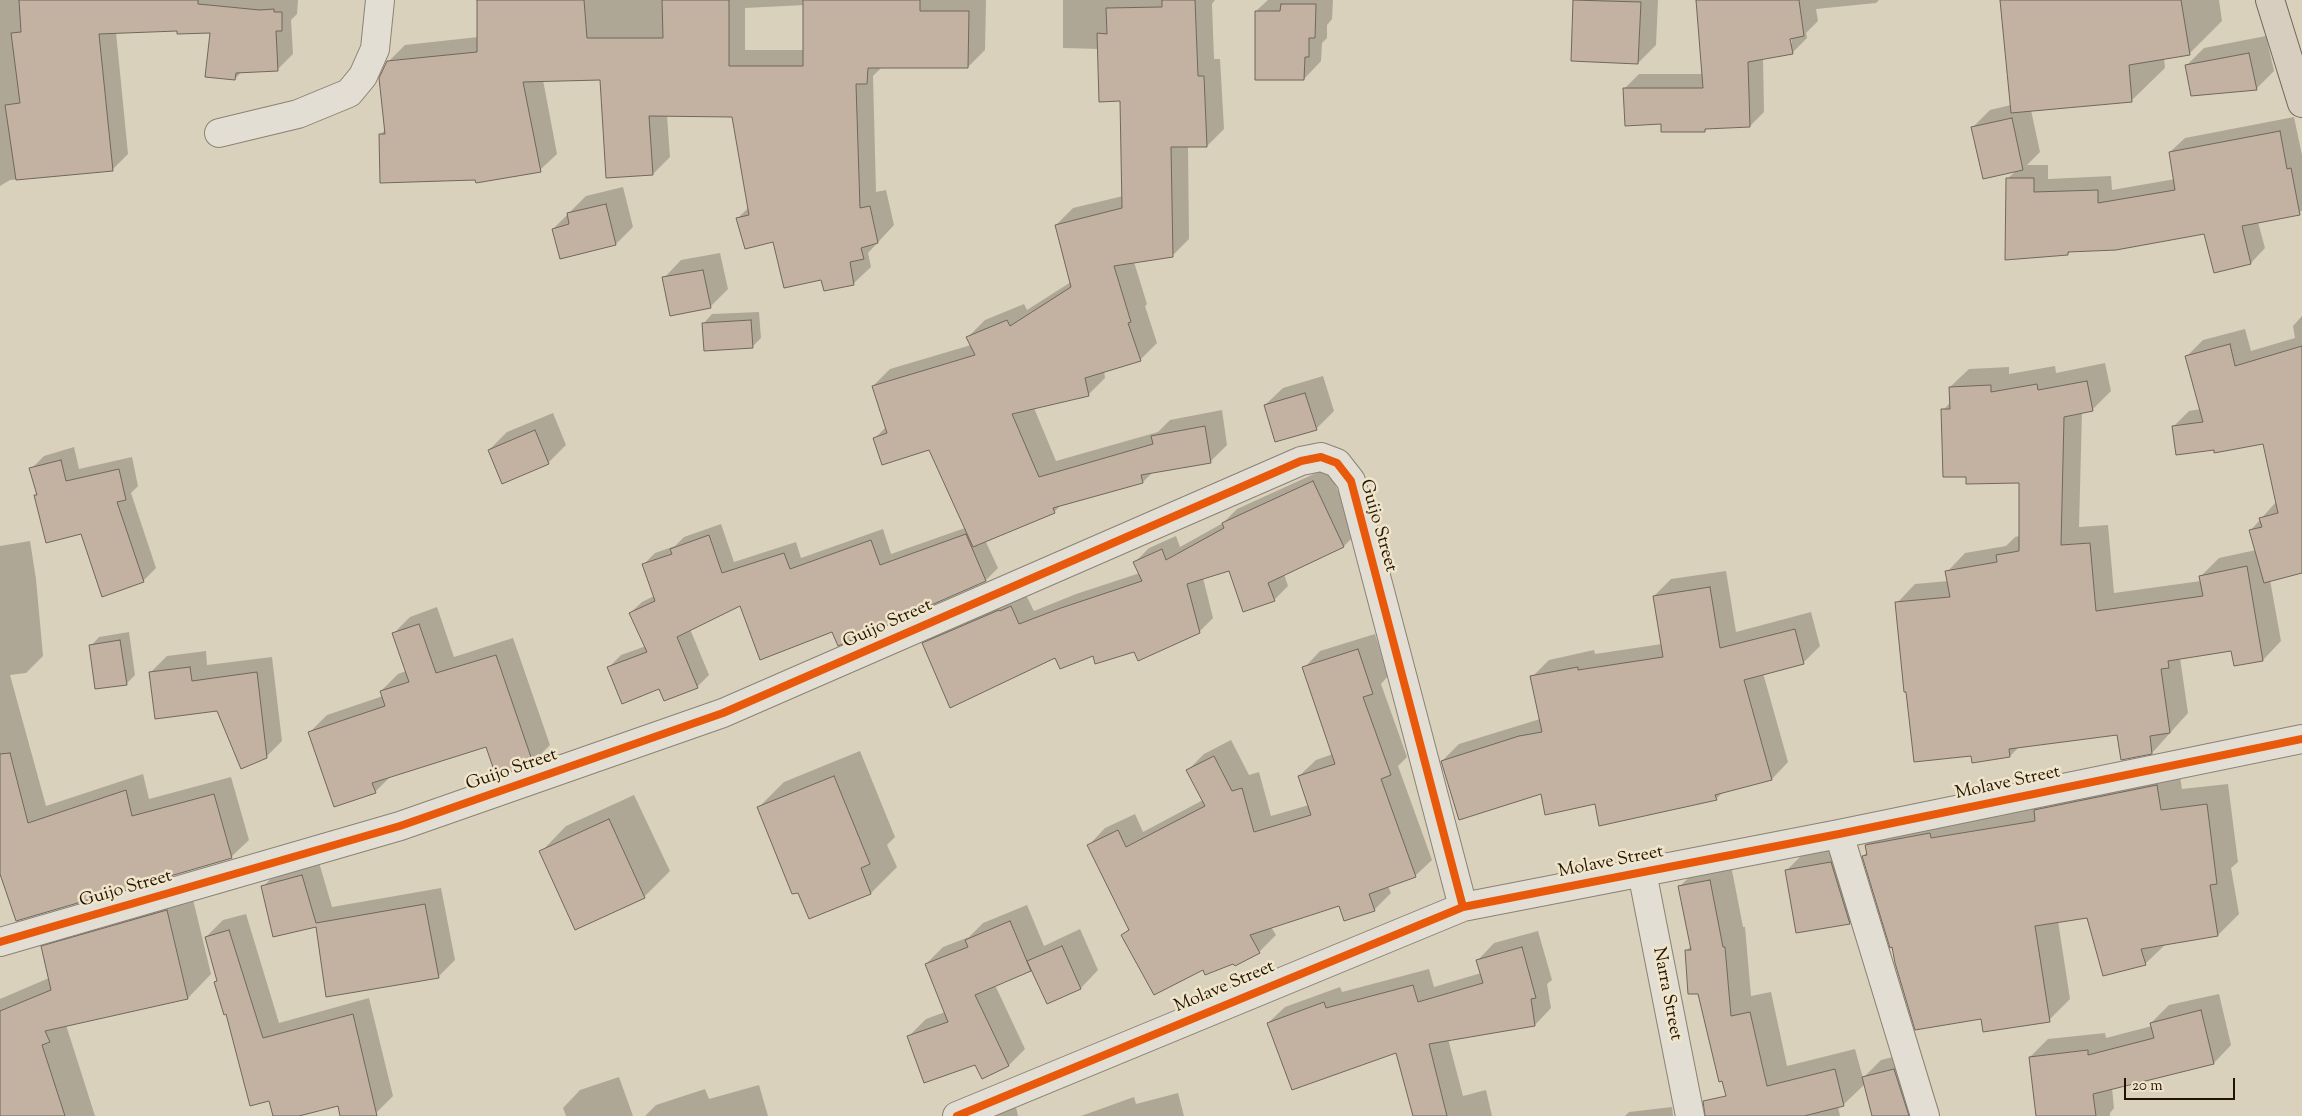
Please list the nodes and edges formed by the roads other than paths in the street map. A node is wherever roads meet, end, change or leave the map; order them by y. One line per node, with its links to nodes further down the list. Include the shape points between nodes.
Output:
1 (380, 0): 4 (street, via 374,49 363,76 349,93 298,114)
2 (2270, 0): 3 (main road)
3 (2302, 103)
4 (219, 133)
5 (2302, 739): 6 (street, Molave Street)
6 (1839, 834): 7 (street, Molave Street); 12 (street)
7 (1642, 872): 8 (street, Molave Street); 11 (street, Narra Street)
8 (1463, 907): 9 (street, Guijo Street, via 1351,481 1336,463 1321,457 1301,462 723,713 400,826); 10 (street, Molave Street)
9 (0, 942)
10 (957, 1116)
11 (1690, 1116)
12 (1925, 1116)

